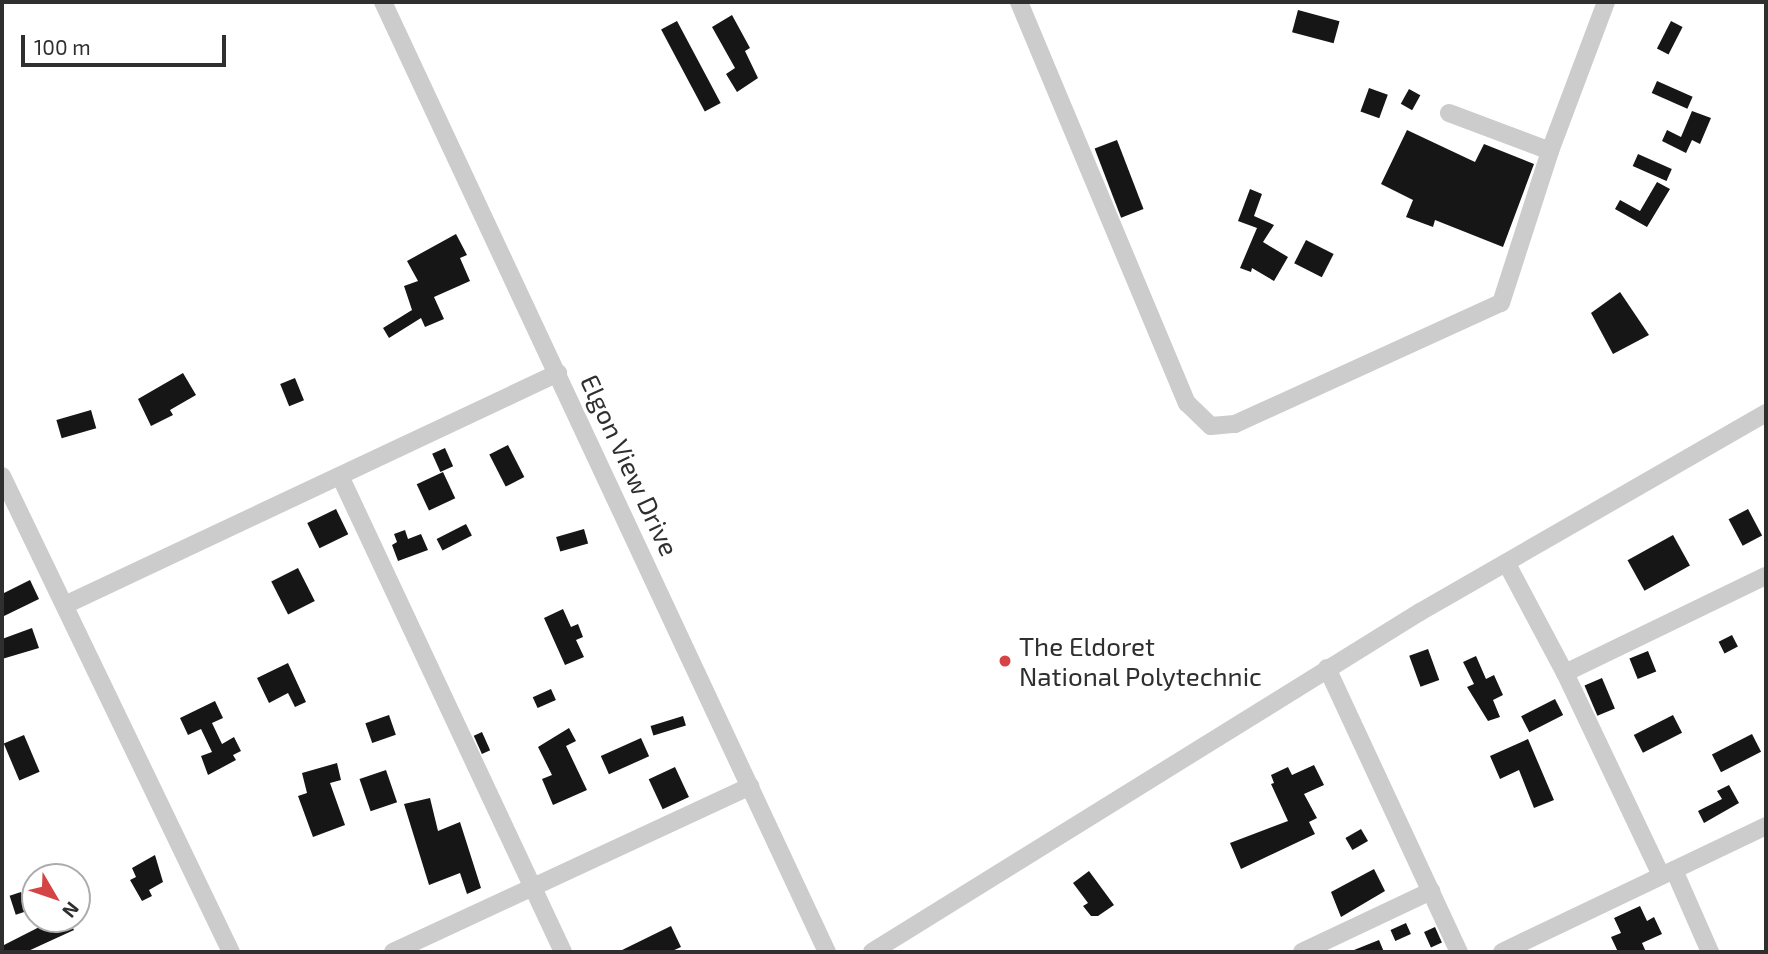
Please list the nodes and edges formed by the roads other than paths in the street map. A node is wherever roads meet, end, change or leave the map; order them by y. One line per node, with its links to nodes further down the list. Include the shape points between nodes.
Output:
1 (383, 2): 6 (street, Elgon View Drive)
2 (1019, 2): 5 (street, via 1187,403 1211,426 1235,424 1501,303)
3 (1606, 2): 5 (street)
4 (1449, 113): 5 (street)
5 (1550, 151)
6 (558, 373): 9 (street); 15 (street, Elgon View Drive)
7 (1766, 413): 10 (street)
8 (2, 476): 12 (street)
9 (341, 478): 12 (street); 18 (street)
10 (1507, 565): 13 (street); 14 (street)
11 (1766, 576): 14 (street)
12 (65, 605): 20 (street)
13 (1327, 668): 19 (street); 24 (street)
14 (1565, 673): 17 (street)
15 (750, 786): 18 (street); 23 (street, Elgon View Drive)
16 (1766, 826): 17 (street)
17 (1668, 872): 27 (street); 28 (street)
18 (535, 890): 21 (street); 22 (street)
19 (1431, 891): 25 (street); 26 (street)
20 (231, 952)
21 (393, 952)
22 (563, 952)
23 (827, 952)
24 (872, 952)
25 (1303, 952)
26 (1459, 952)
27 (1502, 952)
28 (1710, 952)

